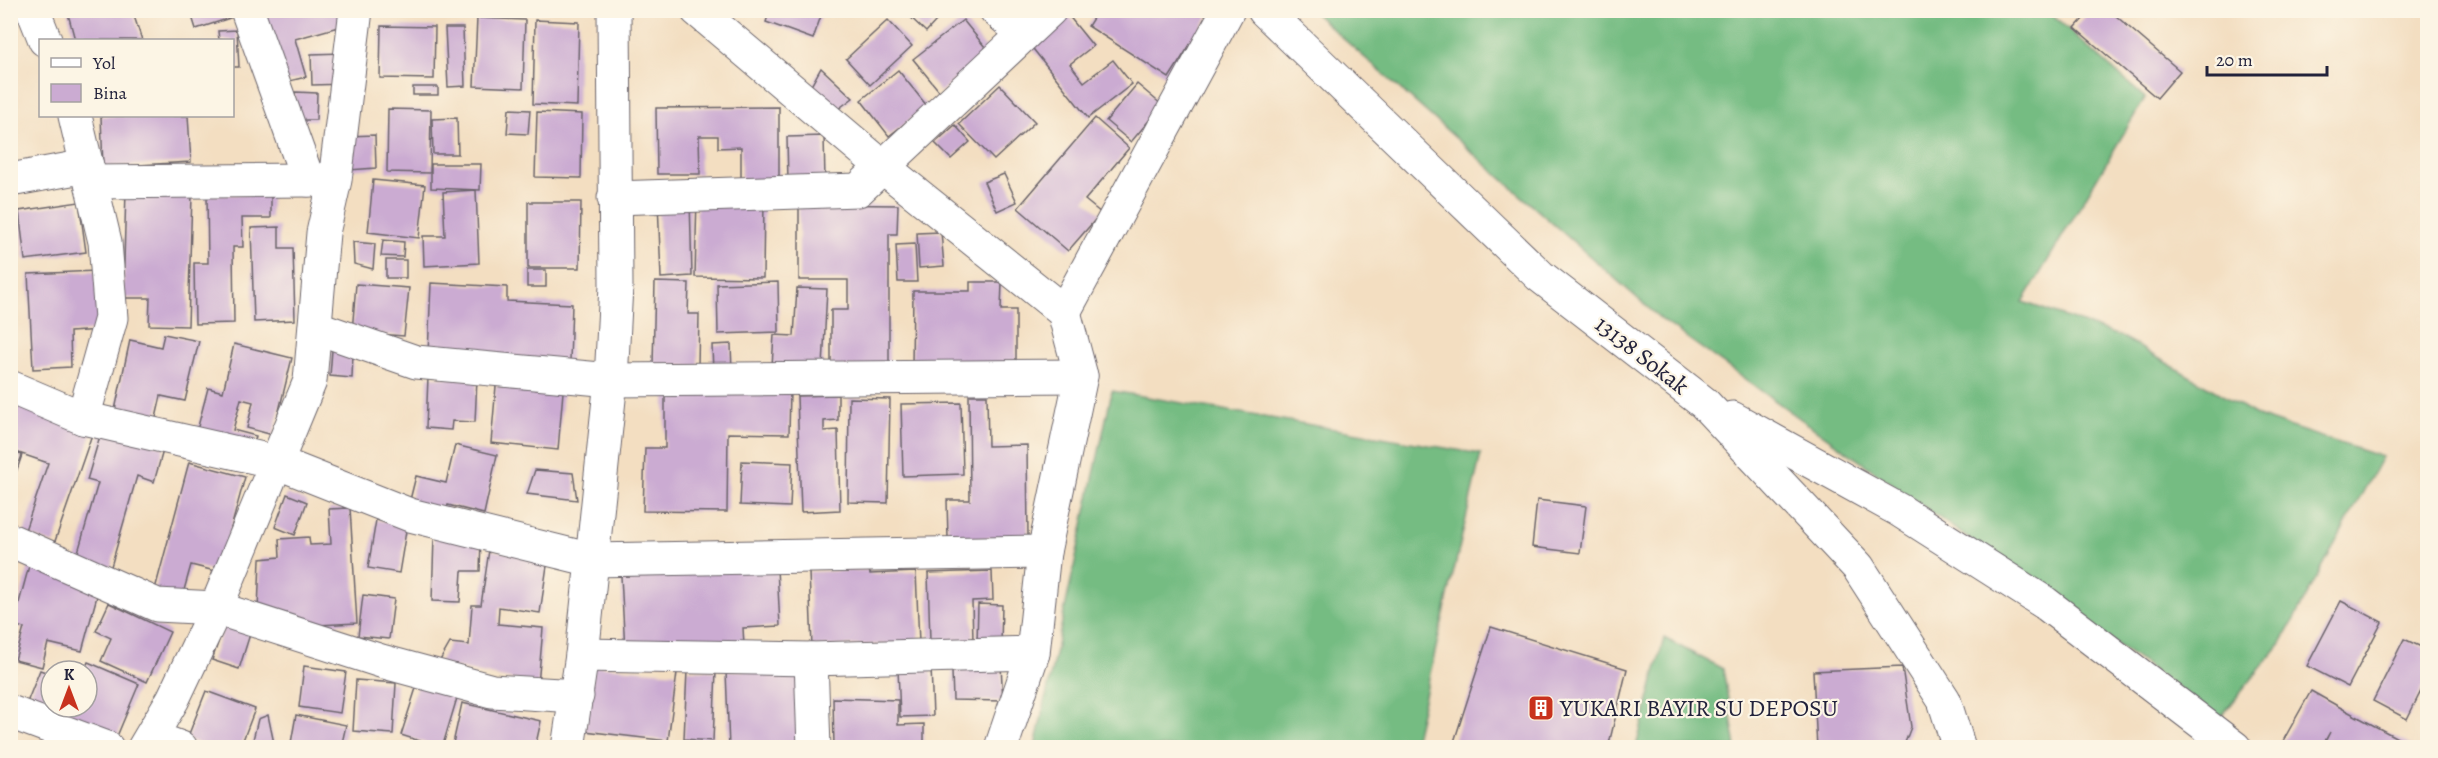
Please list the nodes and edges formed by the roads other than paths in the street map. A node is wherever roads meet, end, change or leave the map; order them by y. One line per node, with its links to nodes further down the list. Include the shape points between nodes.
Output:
1 (33, 10): 11 (street)
2 (247, 10): 16 (street)
3 (356, 10): 16 (street)
4 (996, 10): 10 (street)
5 (1050, 10): 10 (street)
6 (1228, 10): 18 (street)
7 (1264, 10): 23 (street, 13138 Sokak, via 1540,276)
8 (611, 11): 17 (street)
9 (712, 16): 13 (street)
10 (1024, 34): 13 (street)
11 (45, 39)
12 (75, 117): 14 (street)
13 (883, 167): 17 (street, via 858,190); 18 (street)
14 (89, 174): 15 (street); 16 (street); 24 (street, via 105,242 111,318)
15 (10, 180)
16 (322, 180): 19 (street, via 323,233)
17 (614, 198): 21 (street, via 616,286)
18 (1064, 312): 20 (street)
19 (315, 327): 21 (street, via 416,362); 25 (street, via 310,381)
20 (1081, 376): 21 (street); 27 (street)
21 (611, 380): 28 (street)
22 (10, 387): 24 (street)
23 (1704, 403): 40 (street, 13138 Sokak, via 1858,567 1944,700); 41 (street, via 1899,510 2045,603)
24 (82, 418): 25 (street)
25 (276, 462): 28 (street, via 410,515); 29 (street)
26 (10, 540): 29 (street, via 157,605)
27 (1044, 552): 28 (street); 30 (street)
28 (592, 560): 31 (street)
29 (216, 608): 33 (street, via 381,661 492,691); 35 (street, via 173,699)
30 (1033, 653): 32 (street); 39 (street)
31 (582, 655): 32 (street); 33 (street)
32 (811, 658): 38 (street)
33 (577, 696): 37 (street)
34 (10, 712): 36 (street)
35 (159, 744)
36 (107, 747)
37 (568, 747)
38 (814, 747)
39 (1001, 747)
40 (1959, 747)
41 (2235, 747)

